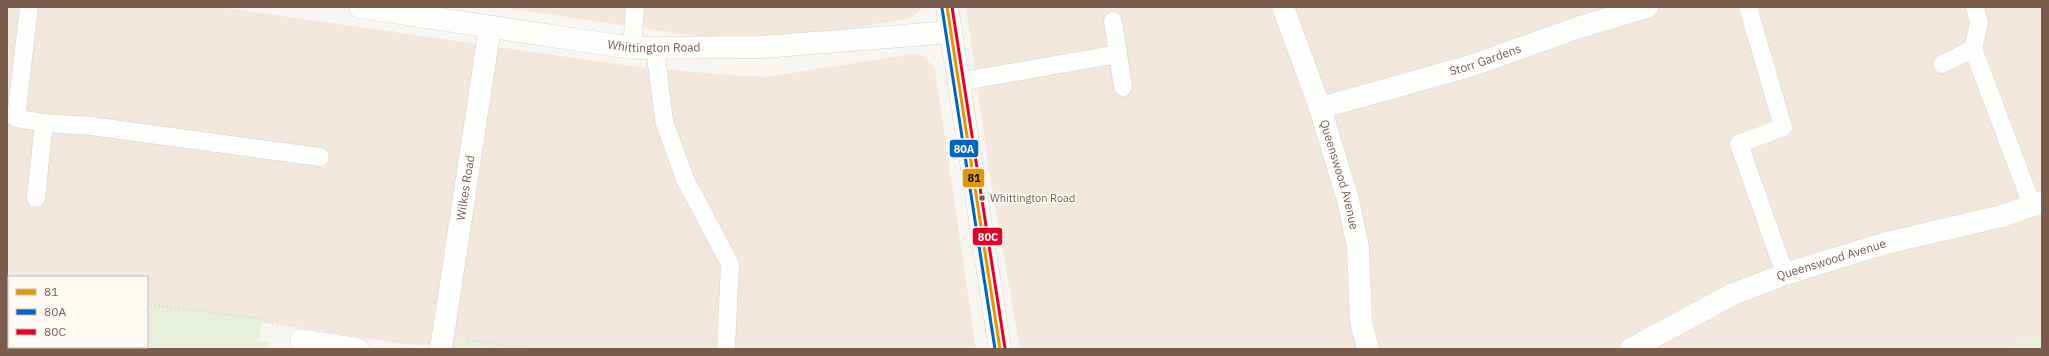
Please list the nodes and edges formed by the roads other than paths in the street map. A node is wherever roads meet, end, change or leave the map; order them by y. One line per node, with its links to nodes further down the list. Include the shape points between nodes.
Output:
1 (29, 7): 20 (lane, via 16,118)
2 (360, 7): 10 (street, Whittington Road)
3 (635, 7): 12 (lane)
4 (947, 7): 11 (street)
5 (1283, 7): 19 (street, Queenswood Avenue)
6 (1648, 7): 19 (street, Storr Gardens, via 1580,27 1470,66)
7 (1748, 7): 24 (lane, via 1783,127 1739,144)
8 (1975, 7): 14 (lane, via 1979,23)
9 (1113, 20): 15 (lane)
10 (490, 27): 12 (street, Whittington Road); 26 (street, Wilkes Road)
11 (951, 32): 13 (street, Whittington Road, via 763,47); 17 (street)
12 (632, 48): 13 (street, Whittington Road)
13 (655, 48): 27 (lane, via 664,121 685,179 730,264)
14 (1973, 49): 16 (lane); 23 (lane)
15 (1118, 54): 17 (lane); 18 (lane)
16 (1942, 64)
17 (958, 82): 29 (street)
18 (1123, 87)
19 (1320, 108): 30 (street, Queenswood Avenue, via 1348,200 1358,247 1361,322)
20 (44, 123): 21 (lane, via 91,126); 22 (lane)
21 (320, 157)
22 (36, 198)
23 (2037, 204): 24 (street, Queenswood Avenue, via 2002,216 1886,243)
24 (1785, 274): 31 (street, Queenswood Avenue, via 1733,294)
25 (301, 340): 28 (street)
26 (442, 344)
27 (726, 347)
28 (358, 349)
29 (1000, 349)
30 (1368, 349)
31 (1632, 349)

